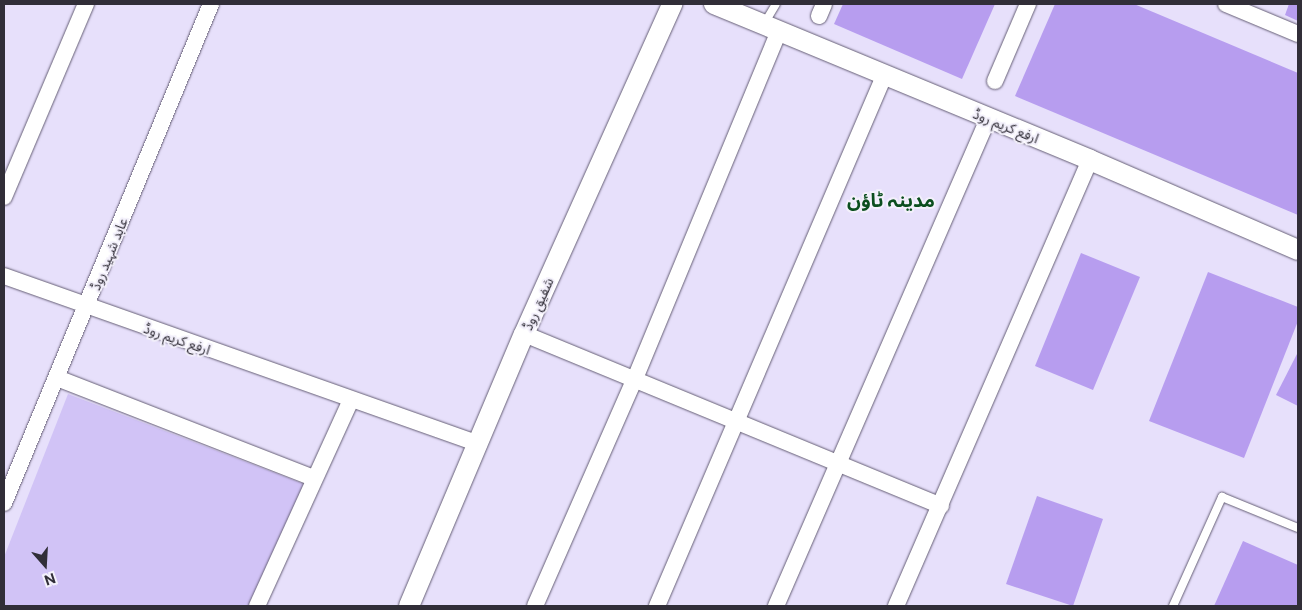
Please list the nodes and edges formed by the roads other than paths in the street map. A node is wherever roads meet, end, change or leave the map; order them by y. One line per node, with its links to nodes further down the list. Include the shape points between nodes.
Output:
1 (86, 4): 15 (street)
2 (211, 4): 18 (street, عابد شہید روڈ)
3 (672, 4): 19 (street, شفیق روڈ)
4 (714, 4): 9 (street, ارفع کریم روڈ)
5 (776, 4): 9 (lane)
6 (1028, 4): 12 (street)
7 (1226, 4): 8 (street)
8 (1262, 10): 10 (street)
9 (771, 28): 11 (street, ارفع کریم روڈ); 21 (street)
10 (1298, 34)
11 (884, 76): 13 (street, ارفع کریم روڈ); 23 (street)
12 (995, 81)
13 (988, 118): 14 (street, ارفع کریم روڈ); 25 (street)
14 (1090, 160): 16 (street, ارفع کریم روڈ); 28 (street)
15 (4, 196)
16 (1298, 250)
17 (4, 276): 18 (street, ارفع کریم روڈ)
18 (87, 308): 20 (street, عابد شہید روڈ); 22 (street, ارفع کریم روڈ)
19 (524, 334): 21 (street); 24 (street, شفیق روڈ)
20 (57, 378): 26 (street); 27 (street, عابد شہید روڈ)
21 (634, 381): 23 (street); 32 (street)
22 (351, 400): 24 (street, ارفع کریم روڈ); 26 (street)
23 (735, 424): 25 (street); 33 (street)
24 (479, 444): 31 (street, شفیق روڈ)
25 (839, 465): 28 (street); 34 (street)
26 (314, 478): 30 (street)
27 (4, 503)
28 (941, 506): 35 (street)
29 (1298, 528): 36 (lane, via 1222,497)
30 (257, 606)
31 (409, 606)
32 (535, 606)
33 (657, 606)
34 (776, 606)
35 (896, 606)
36 (1173, 606)

